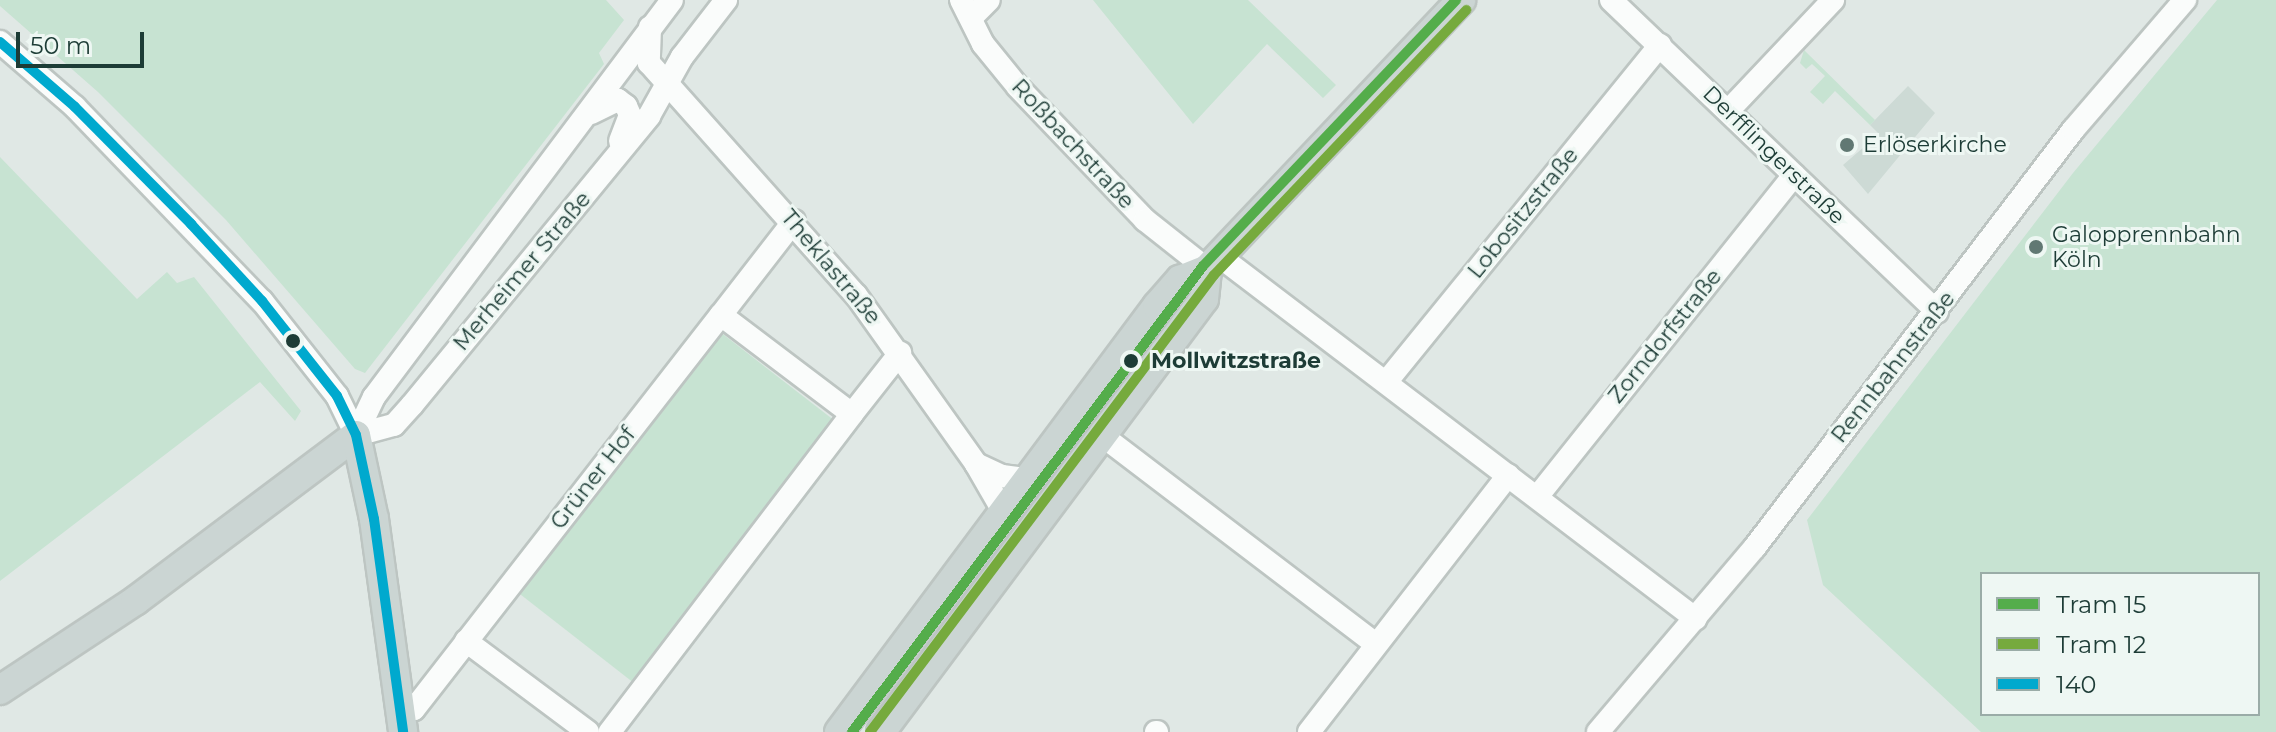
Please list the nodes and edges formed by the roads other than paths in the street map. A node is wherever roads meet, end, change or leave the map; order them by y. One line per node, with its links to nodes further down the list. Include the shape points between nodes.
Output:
1 (672, 0): 9 (street, Merheimer Straße)
2 (726, 0): 12 (street, Merheimer Straße)
3 (989, 0): 8 (street)
4 (1461, 0): 19 (main road)
5 (1611, 0): 11 (street, Derfflingerstraße)
6 (1833, 0): 14 (street)
7 (2185, 0): 20 (street, Rennbahnstraße, via 2073,130)
8 (966, 9): 19 (street, Roßbachstraße, via 983,44 1145,220)
9 (650, 27): 12 (street, via 649,63); 13 (street, Merheimer Straße)
10 (0, 42): 25 (street, via 75,107 262,301 337,396)
11 (1660, 45): 14 (street, Derfflingerstraße); 23 (street, Lobositzstraße)
12 (668, 83): 13 (street, via 647,75); 16 (street, Merheimer Straße); 18 (street, Theklastraße)
13 (608, 85): 15 (street, Merheimer Straße)
14 (1728, 111): 17 (street, Derfflingerstraße)
15 (583, 118): 16 (street, via 618,100 626,106 630,115); 25 (street, Merheimer Straße, via 374,397)
16 (609, 168): 25 (street, Merheimer Straße, via 551,229 394,425)
17 (1794, 175): 20 (street, Derfflingerstraße); 30 (street, Zorndorfstraße)
18 (794, 221): 21 (street, Grüner Hof); 22 (street, Theklastraße)
19 (1213, 263): 23 (street); 26 (main road, via 1204,299); 29 (main road, via 1180,280 1157,306)
20 (1937, 311): 32 (street, Rennbahnstraße)
21 (721, 315): 24 (street); 33 (street, Grüner Hof)
22 (900, 353): 24 (street); 27 (street, Theklastraße)
23 (1387, 381): 28 (street)
24 (852, 414): 38 (street)
25 (356, 435): 35 (main road, Merheimer Straße, via 135,601); 36 (main road, via 374,519)
26 (1104, 437): 34 (street); 40 (main road)
27 (976, 464): 29 (street, via 1002,476); 31 (street, Theklastraße)
28 (1508, 475): 30 (street); 34 (street)
29 (1027, 479): 31 (main road)
30 (1537, 497): 32 (street)
31 (1003, 511): 39 (main road)
32 (1696, 619): 42 (street, Rennbahnstraße)
33 (466, 641): 36 (street, Grüner Hof); 37 (street)
34 (1376, 644): 41 (street)
35 (0, 690)
36 (402, 722)
37 (588, 732)
38 (610, 732)
39 (839, 732)
40 (881, 732)
41 (1309, 732)
42 (1598, 732)

